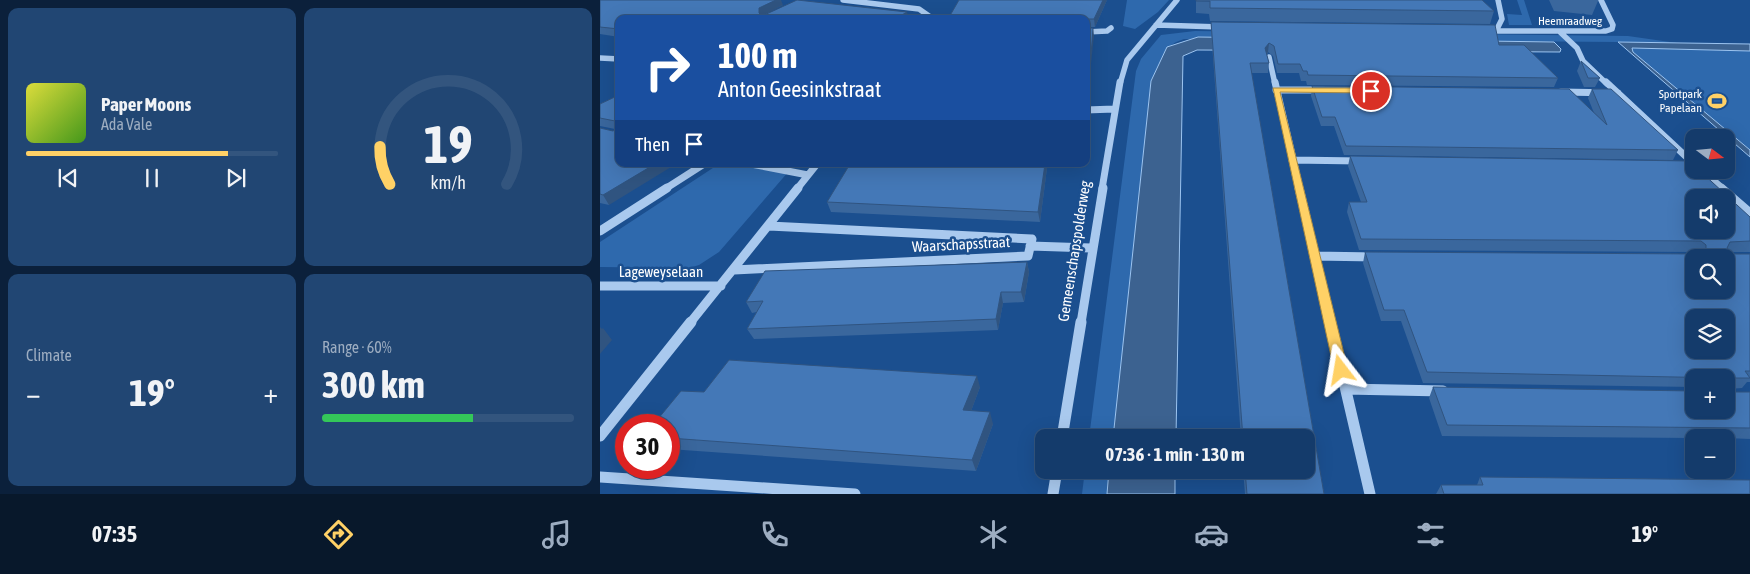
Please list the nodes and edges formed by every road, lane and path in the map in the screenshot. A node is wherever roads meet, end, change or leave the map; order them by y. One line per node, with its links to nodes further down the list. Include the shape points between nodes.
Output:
1 (843, 0): 5 (street, via 919,9)
2 (1177, 0): 6 (street, Gemeenschapspolderweg)
3 (1498, 0): 10 (street, via 1502,19)
4 (1601, 0): 12 (street, Heemraadweg, via 1612,29)
5 (928, 15)
6 (1156, 25): 7 (street); 20 (street, Gemeenschapspolderweg, via 1127,60)
7 (1230, 27)
8 (1111, 28): 11 (street)
9 (1476, 30): 10 (street, Heemraadweg)
10 (1496, 31): 12 (street, Heemraadweg)
11 (1090, 32)
12 (1560, 32): 19 (street, via 1578,48 1583,61)
13 (1269, 56): 16 (street)
14 (600, 58): 15 (street)
15 (615, 59)
16 (1276, 90): 17 (street); 23 (street)
17 (1334, 90)
18 (1550, 92): 19 (street)
19 (1618, 93): 22 (street)
20 (1114, 109): 21 (street); 34 (street, Gemeenschapspolderweg)
21 (1090, 110)
22 (1685, 156)
23 (1292, 160): 24 (street); 35 (street)
24 (1371, 161)
25 (699, 167): 32 (street)
26 (767, 167): 28 (street)
27 (815, 167): 28 (street)
28 (808, 175): 31 (street)
29 (1711, 179): 30 (street)
30 (1750, 213)
31 (768, 226): 33 (street, Waarschapsstraat, via 1032,240); 37 (street)
32 (600, 231)
33 (1030, 246): 34 (street); 37 (street, Waarschapsstraat, via 1028,256)
34 (1091, 248): 42 (street, Gemeenschapspolderweg)
35 (1314, 256): 36 (street); 40 (street)
36 (1384, 257)
37 (734, 270): 39 (street)
38 (600, 286): 39 (street, Lageweyselaan)
39 (721, 286): 43 (street)
40 (1346, 389): 41 (street); 48 (street)
41 (1455, 391)
42 (1063, 429)
43 (600, 436)
44 (600, 477): 46 (street)
45 (1055, 479): 47 (street)
46 (855, 494)
47 (1053, 494)
48 (1370, 494)

